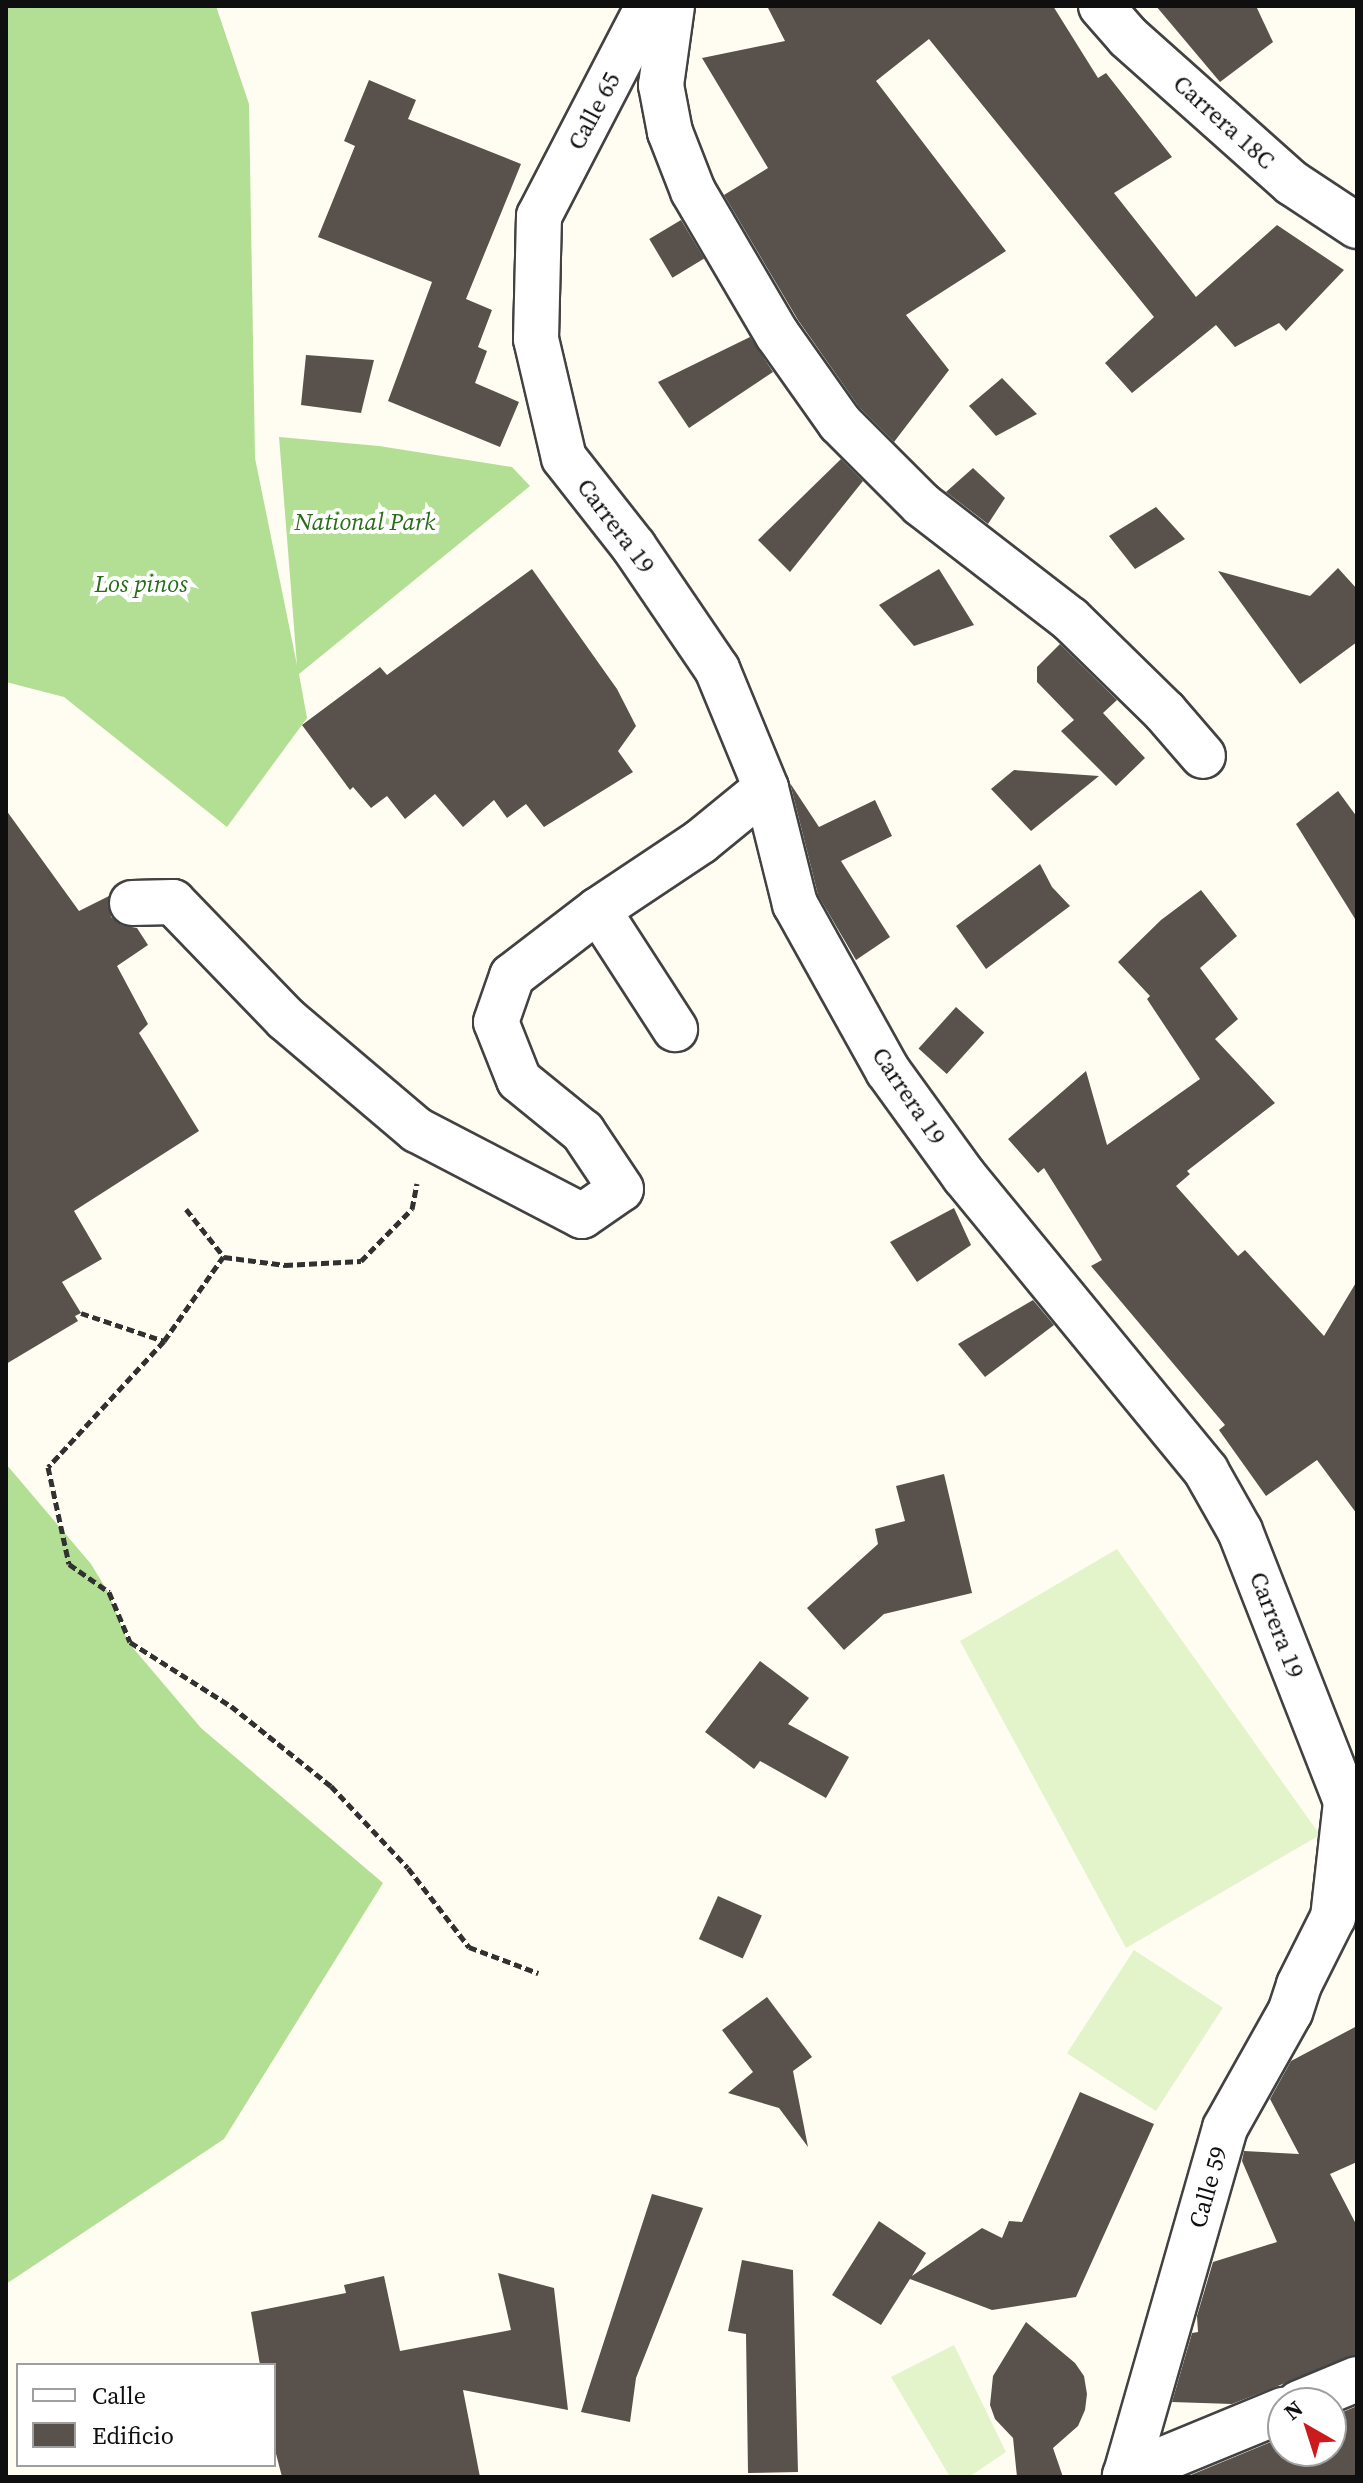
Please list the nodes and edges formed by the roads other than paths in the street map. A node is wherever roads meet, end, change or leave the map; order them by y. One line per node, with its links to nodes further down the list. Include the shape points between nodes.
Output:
1 (648, 6): 4 (street, Calle 65)
2 (672, 6): 6 (street, via 661,85 670,132 693,191 786,346 840,423 921,504 1070,619)
3 (1101, 6): 5 (street, Carrera 18C, via 1128,37 1292,183)
4 (539, 216): 7 (street, Carrera 19, via 536,339 564,458 634,547 717,669)
5 (1357, 226)
6 (1203, 756)
7 (766, 788): 9 (street, via 700,842); 11 (street, Carrera 19, via 795,904 888,1071 964,1176 1206,1471 1240,1531 1346,1802)
8 (132, 903): 9 (street, via 173,902 286,1019 427,1135 582,1216 621,1189 583,1132 519,1080 496,1022 512,976)
9 (598, 910): 10 (street)
10 (675, 1029)
11 (1345, 1918): 15 (street, Calle 59, via 1299,1985 1290,2012 1225,2128)
12 (1357, 2379): 13 (street)
13 (1338, 2387)
14 (1267, 2417): 15 (street)
15 (1125, 2476)

